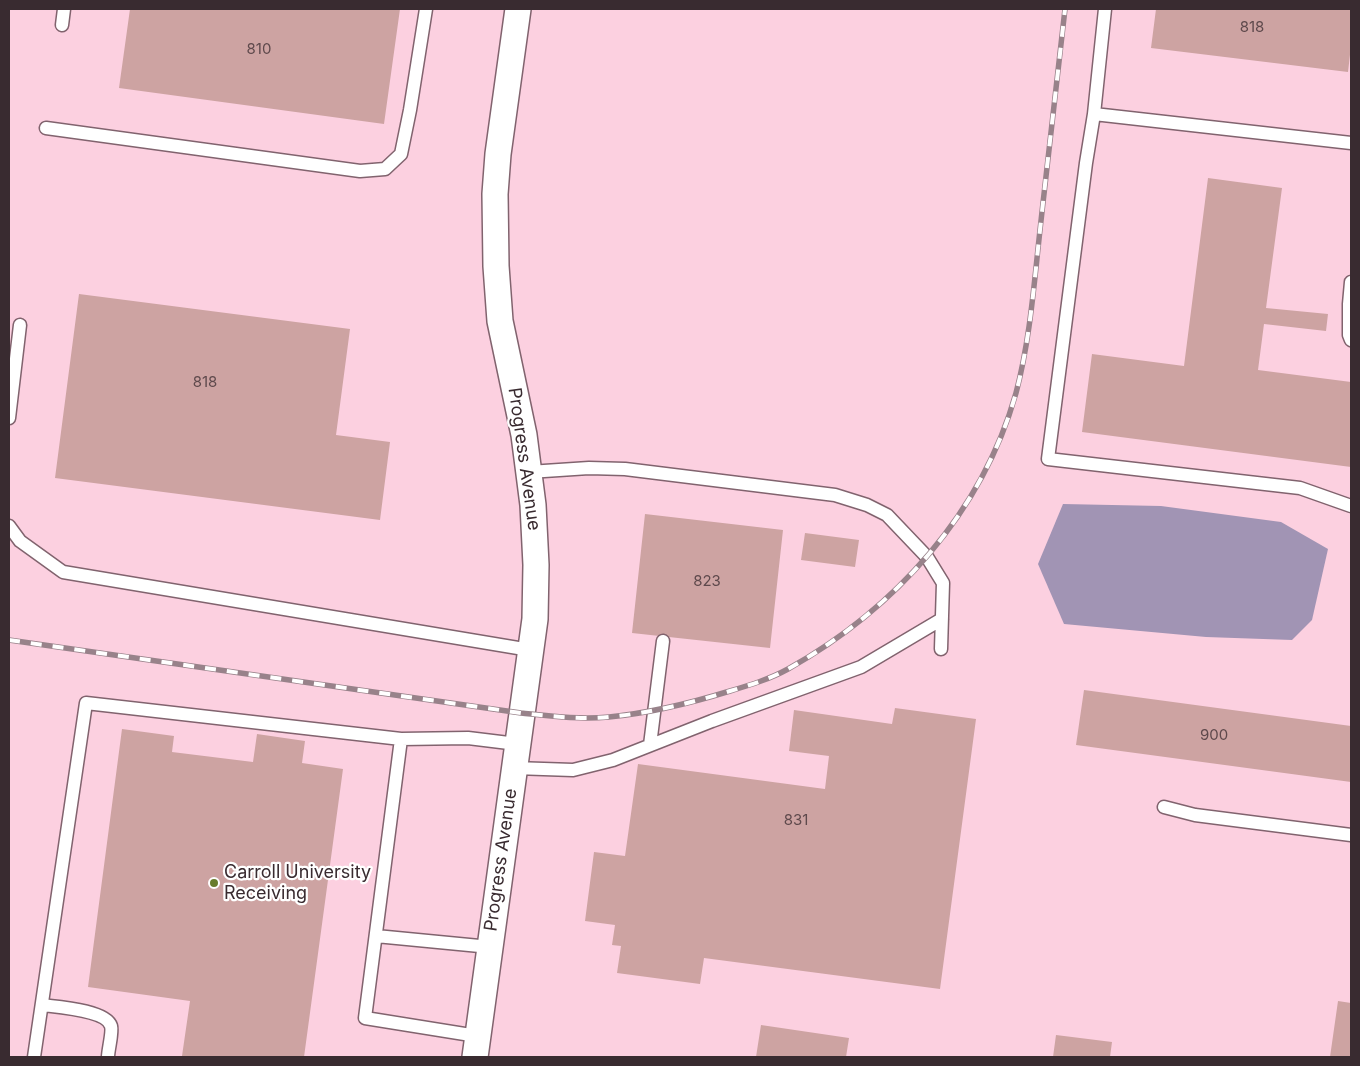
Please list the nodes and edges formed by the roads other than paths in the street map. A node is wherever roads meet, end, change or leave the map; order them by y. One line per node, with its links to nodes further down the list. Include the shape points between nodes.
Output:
1 (64, 9): 5 (lane)
2 (426, 9): 7 (lane, via 401,154 385,168 360,171)
3 (518, 9): 13 (street, Progress Avenue, via 498,154 496,266 500,321)
4 (1105, 9): 6 (lane)
5 (62, 25)
6 (1094, 114): 8 (lane); 14 (lane, via 1048,459 1300,488)
7 (46, 128)
8 (1351, 143)
9 (1351, 282): 11 (lane)
10 (20, 324): 12 (lane)
11 (1351, 340)
12 (9, 418)
13 (529, 472): 16 (lane, via 624,469 835,495 867,505 887,516 927,557 943,583); 19 (street, Progress Avenue, via 536,564 535,619)
14 (1351, 506)
15 (9, 526): 19 (lane, via 20,541 63,572)
16 (942, 618): 18 (lane); 21 (lane, via 861,667)
17 (663, 641): 21 (lane)
18 (942, 649)
19 (530, 650): 22 (street, Progress Avenue)
20 (401, 739): 22 (lane, via 468,738); 25 (lane); 27 (lane, via 86,703)
21 (650, 745): 22 (lane, via 613,760 573,770)
22 (515, 756): 26 (street, Progress Avenue)
23 (1164, 807): 24 (lane, via 1195,815)
24 (1351, 835)
25 (376, 936): 26 (lane); 28 (lane, via 365,1018)
26 (490, 946): 28 (street, Progress Avenue)
27 (42, 1005): 29 (lane); 30 (lane, via 90,1012 108,1022 111,1027)
28 (476, 1047)
29 (34, 1057)
30 (108, 1057)

